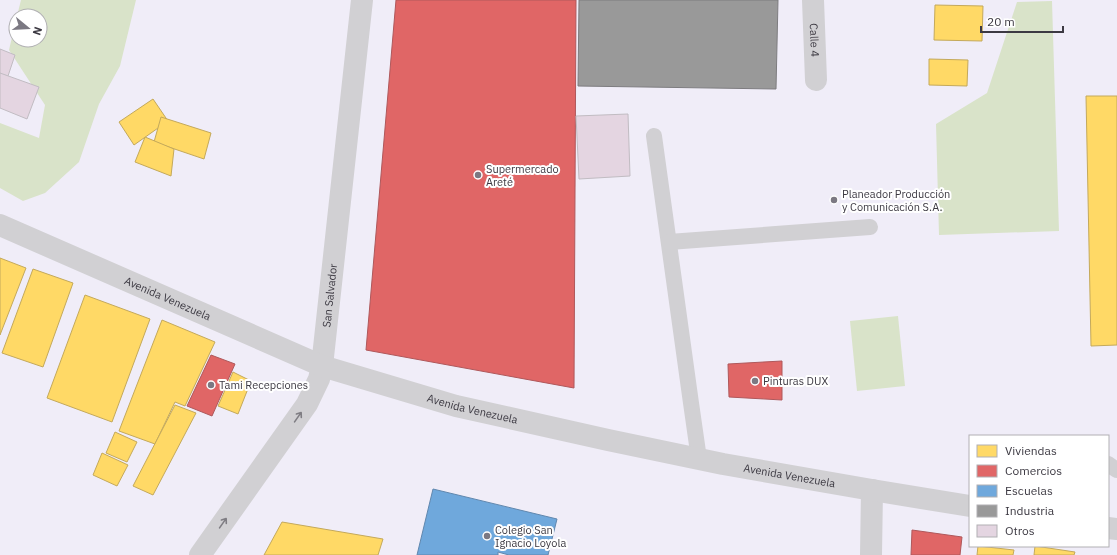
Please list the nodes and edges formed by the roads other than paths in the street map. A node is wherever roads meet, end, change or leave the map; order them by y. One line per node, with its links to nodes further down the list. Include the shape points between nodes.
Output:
1 (362, 0): 8 (main road, San Salvador)
2 (813, 0): 3 (main road, Calle 4)
3 (816, 80)
4 (654, 136): 7 (lane)
5 (0, 225): 8 (main road, Avenida Venezuela)
6 (870, 227): 7 (lane)
7 (669, 242): 9 (lane)
8 (322, 366): 9 (main road, Avenida Venezuela, via 456,406); 12 (main road, San Salvador, one-way to 8, via 307,404)
9 (699, 459): 10 (main road, Avenida Venezuela)
10 (872, 490): 11 (main road, Avenida Venezuela); 13 (main road)
11 (969, 506)
12 (200, 555)
13 (871, 555)

